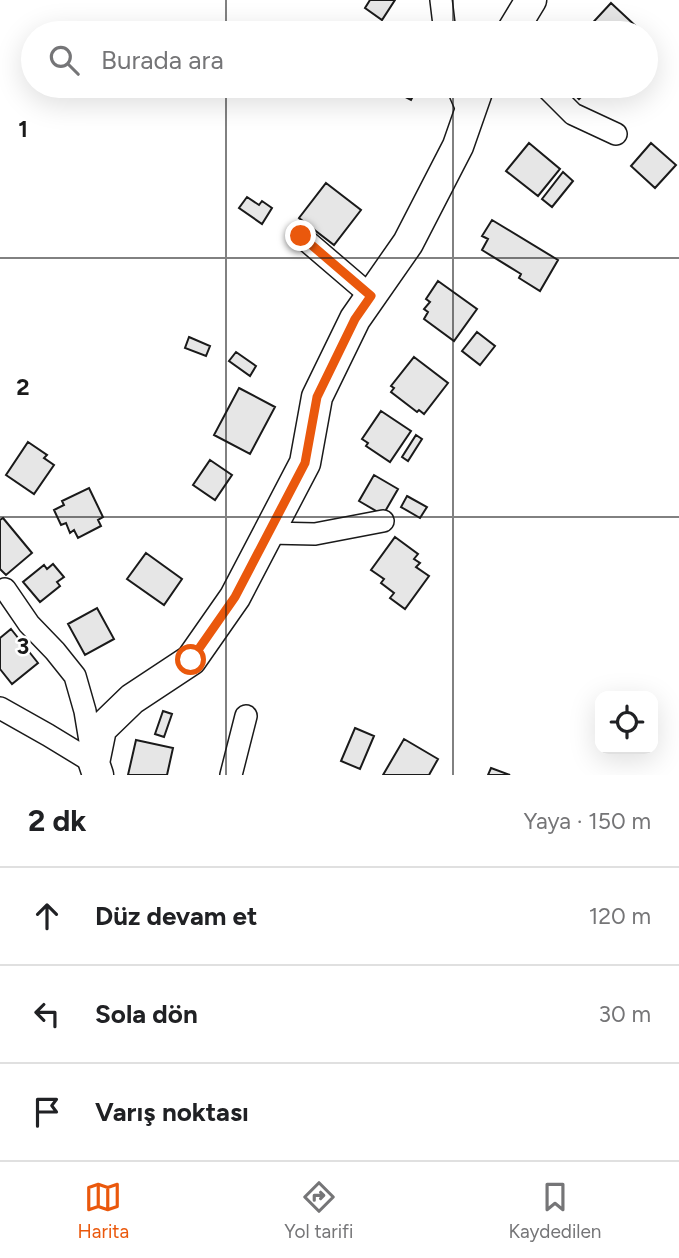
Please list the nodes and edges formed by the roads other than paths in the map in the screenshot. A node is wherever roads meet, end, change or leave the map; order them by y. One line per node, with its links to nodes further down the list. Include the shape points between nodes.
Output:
1 (441, 0): 3 (street)
2 (531, 0): 4 (street)
3 (444, 21)
4 (518, 21)
5 (462, 98): 8 (street)
6 (475, 98): 8 (street)
7 (557, 98): 9 (street, via 573,114)
8 (469, 114): 11 (street, via 458,146 408,243)
9 (616, 134)
10 (301, 236): 11 (street)
11 (371, 296): 13 (street, via 317,397 305,463)
12 (383, 521): 13 (street, via 315,534)
13 (269, 533): 17 (street, via 235,597 191,660 132,699 101,729)
14 (5, 589): 17 (street, via 75,676)
15 (0, 708): 17 (street, via 48,734)
16 (246, 716): 18 (street)
17 (96, 769)
18 (231, 775)

